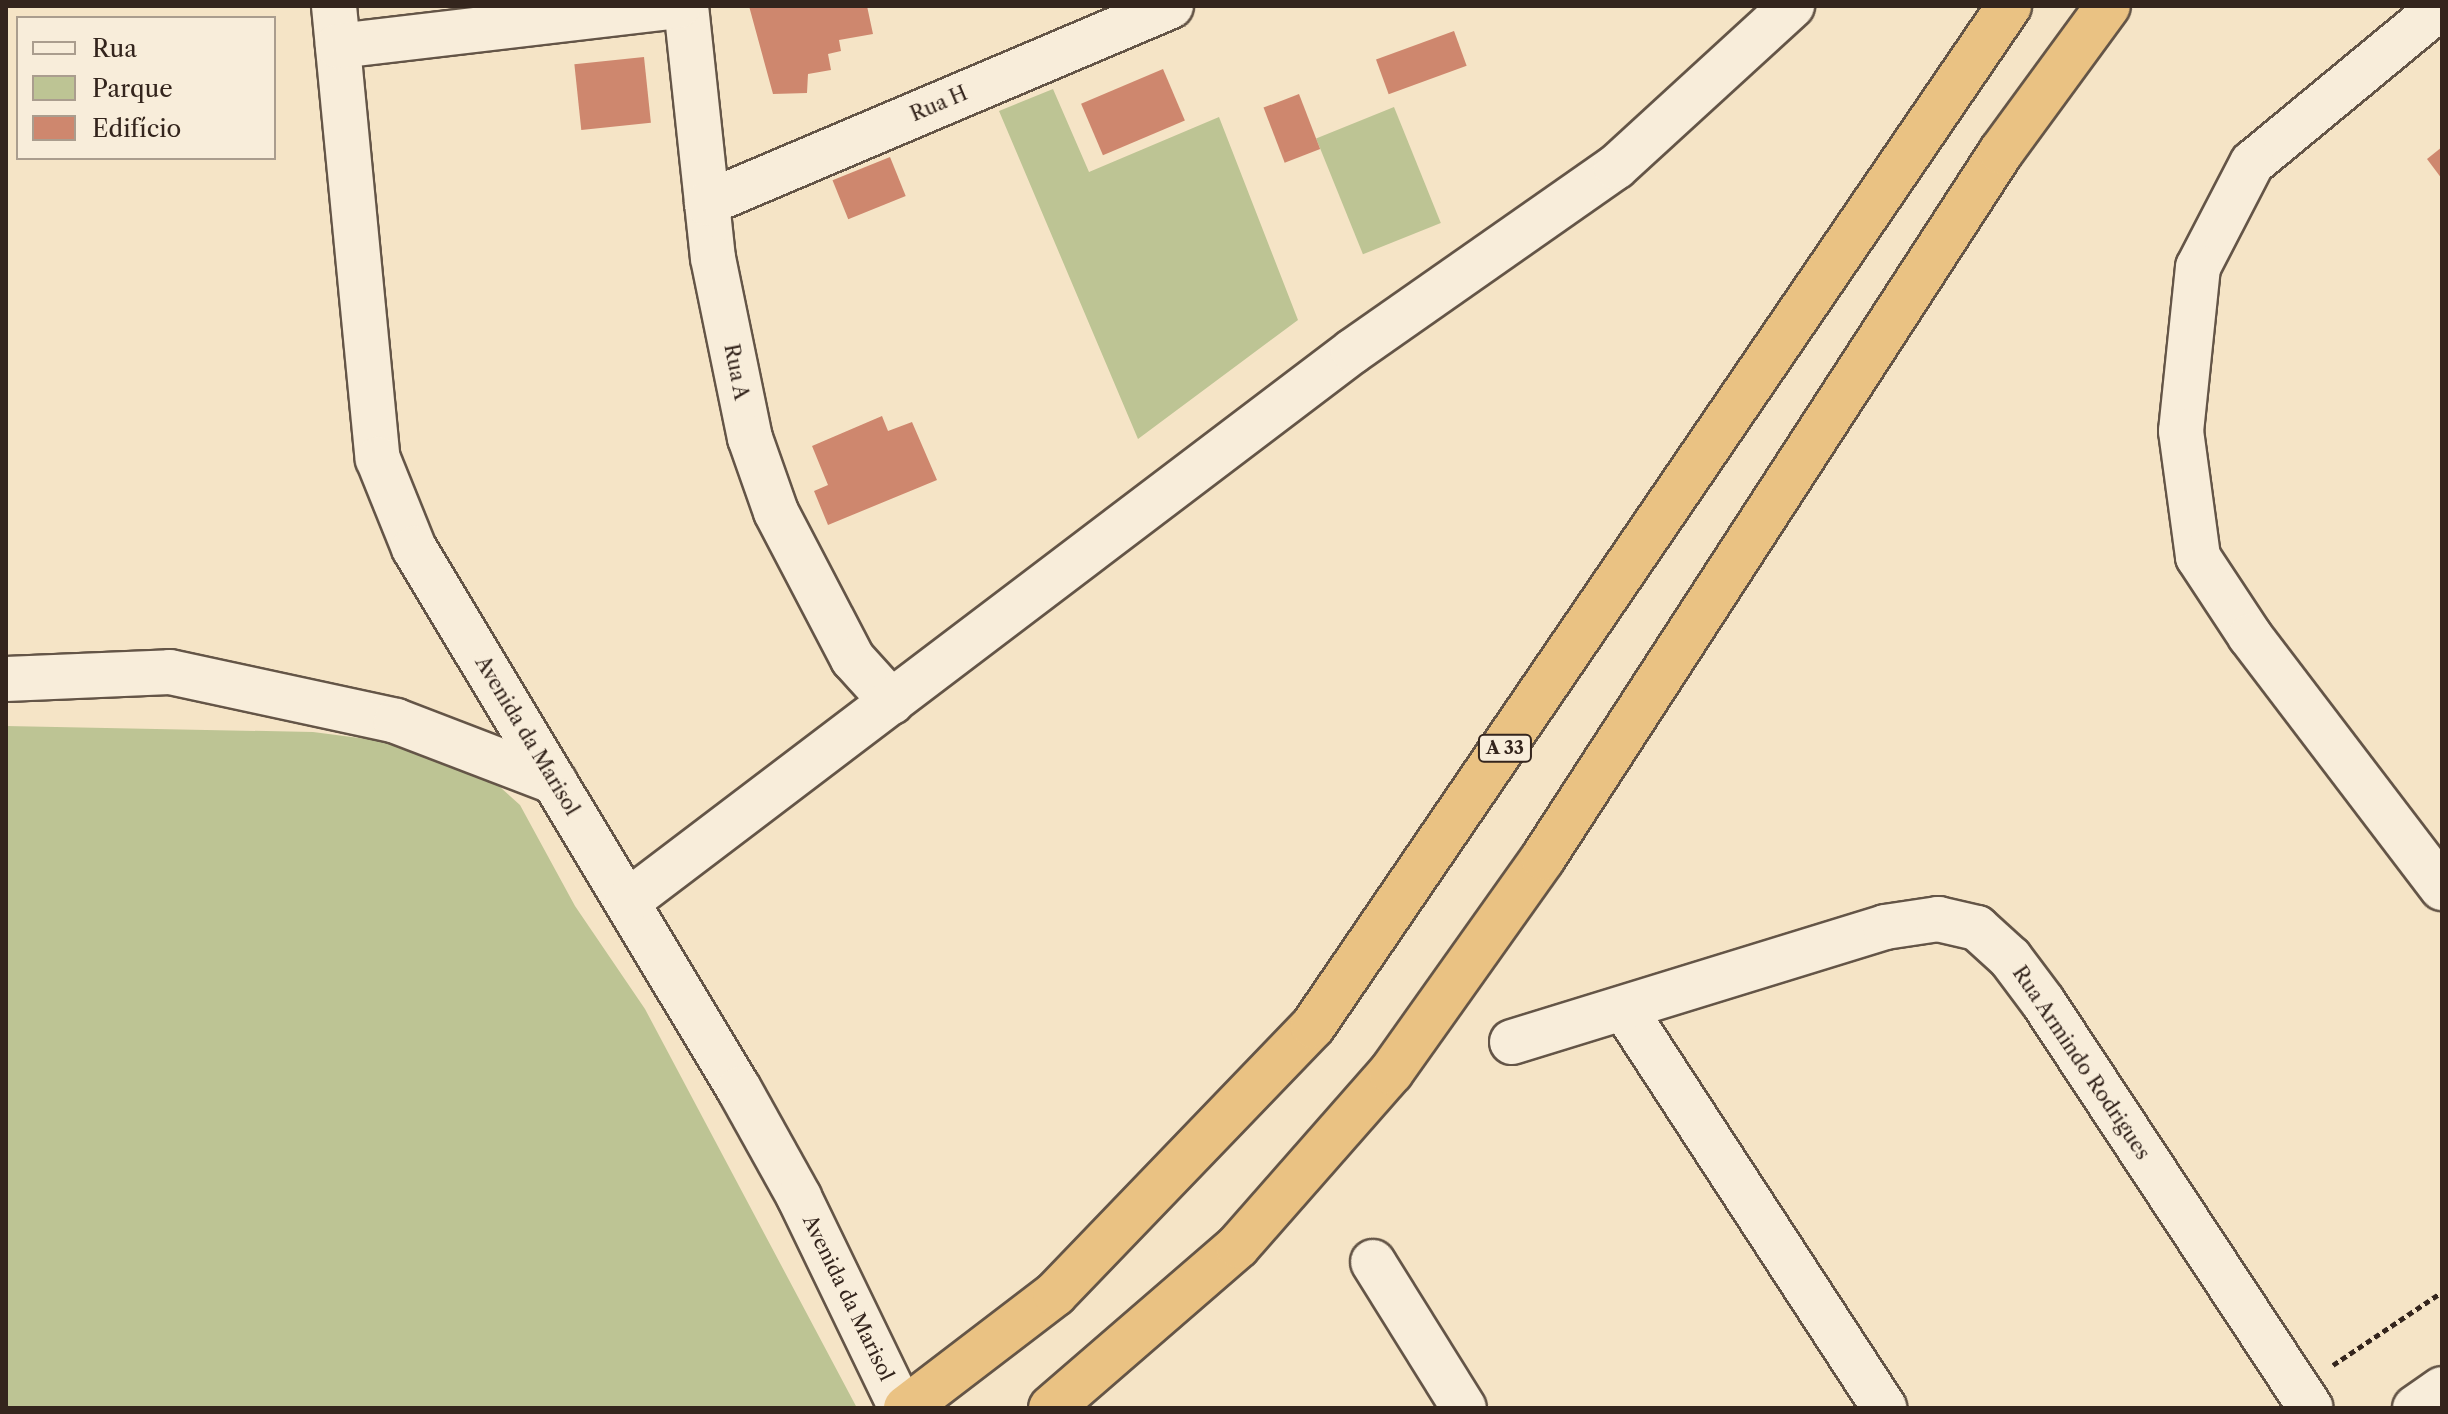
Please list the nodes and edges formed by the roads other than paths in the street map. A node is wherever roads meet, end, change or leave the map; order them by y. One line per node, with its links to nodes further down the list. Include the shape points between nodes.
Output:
1 (679, 6): 8 (street)
2 (686, 6): 9 (street, Rua A)
3 (1171, 6): 9 (street, Rua H)
4 (1792, 6): 11 (street, via 1616,167 1353,351)
5 (2009, 6): 20 (highway, A 33, via 1313,1026 1055,1294)
6 (2108, 6): 21 (highway, via 2001,152 1543,858 1391,1072 1238,1246)
7 (2442, 6): 13 (street, via 2252,163 2198,267 2181,431 2198,557 2250,636)
8 (336, 26): 12 (street, Avenida da Marisol, via 378,459 414,548)
9 (707, 203): 11 (street, Rua A, via 744,413 776,512 853,659)
10 (6, 679): 12 (street, via 170,672 396,721)
11 (892, 702): 14 (street)
12 (555, 782): 14 (street, Avenida da Marisol)
13 (2430, 872)
14 (627, 902): 20 (street, Avenida da Marisol, via 799,1197)
15 (1625, 1010): 16 (street, Rua Armindo Rodrigues); 19 (street, Rua Armindo Rodrigues, via 1885,927 1938,919 1977,928 2010,958 2043,1002); 23 (street)
16 (1512, 1042)
17 (1373, 1262): 22 (street)
18 (2442, 1389): 24 (street)
19 (2304, 1398)
20 (904, 1408)
21 (1051, 1408)
22 (1464, 1408)
23 (1884, 1408)
24 (2415, 1408)

